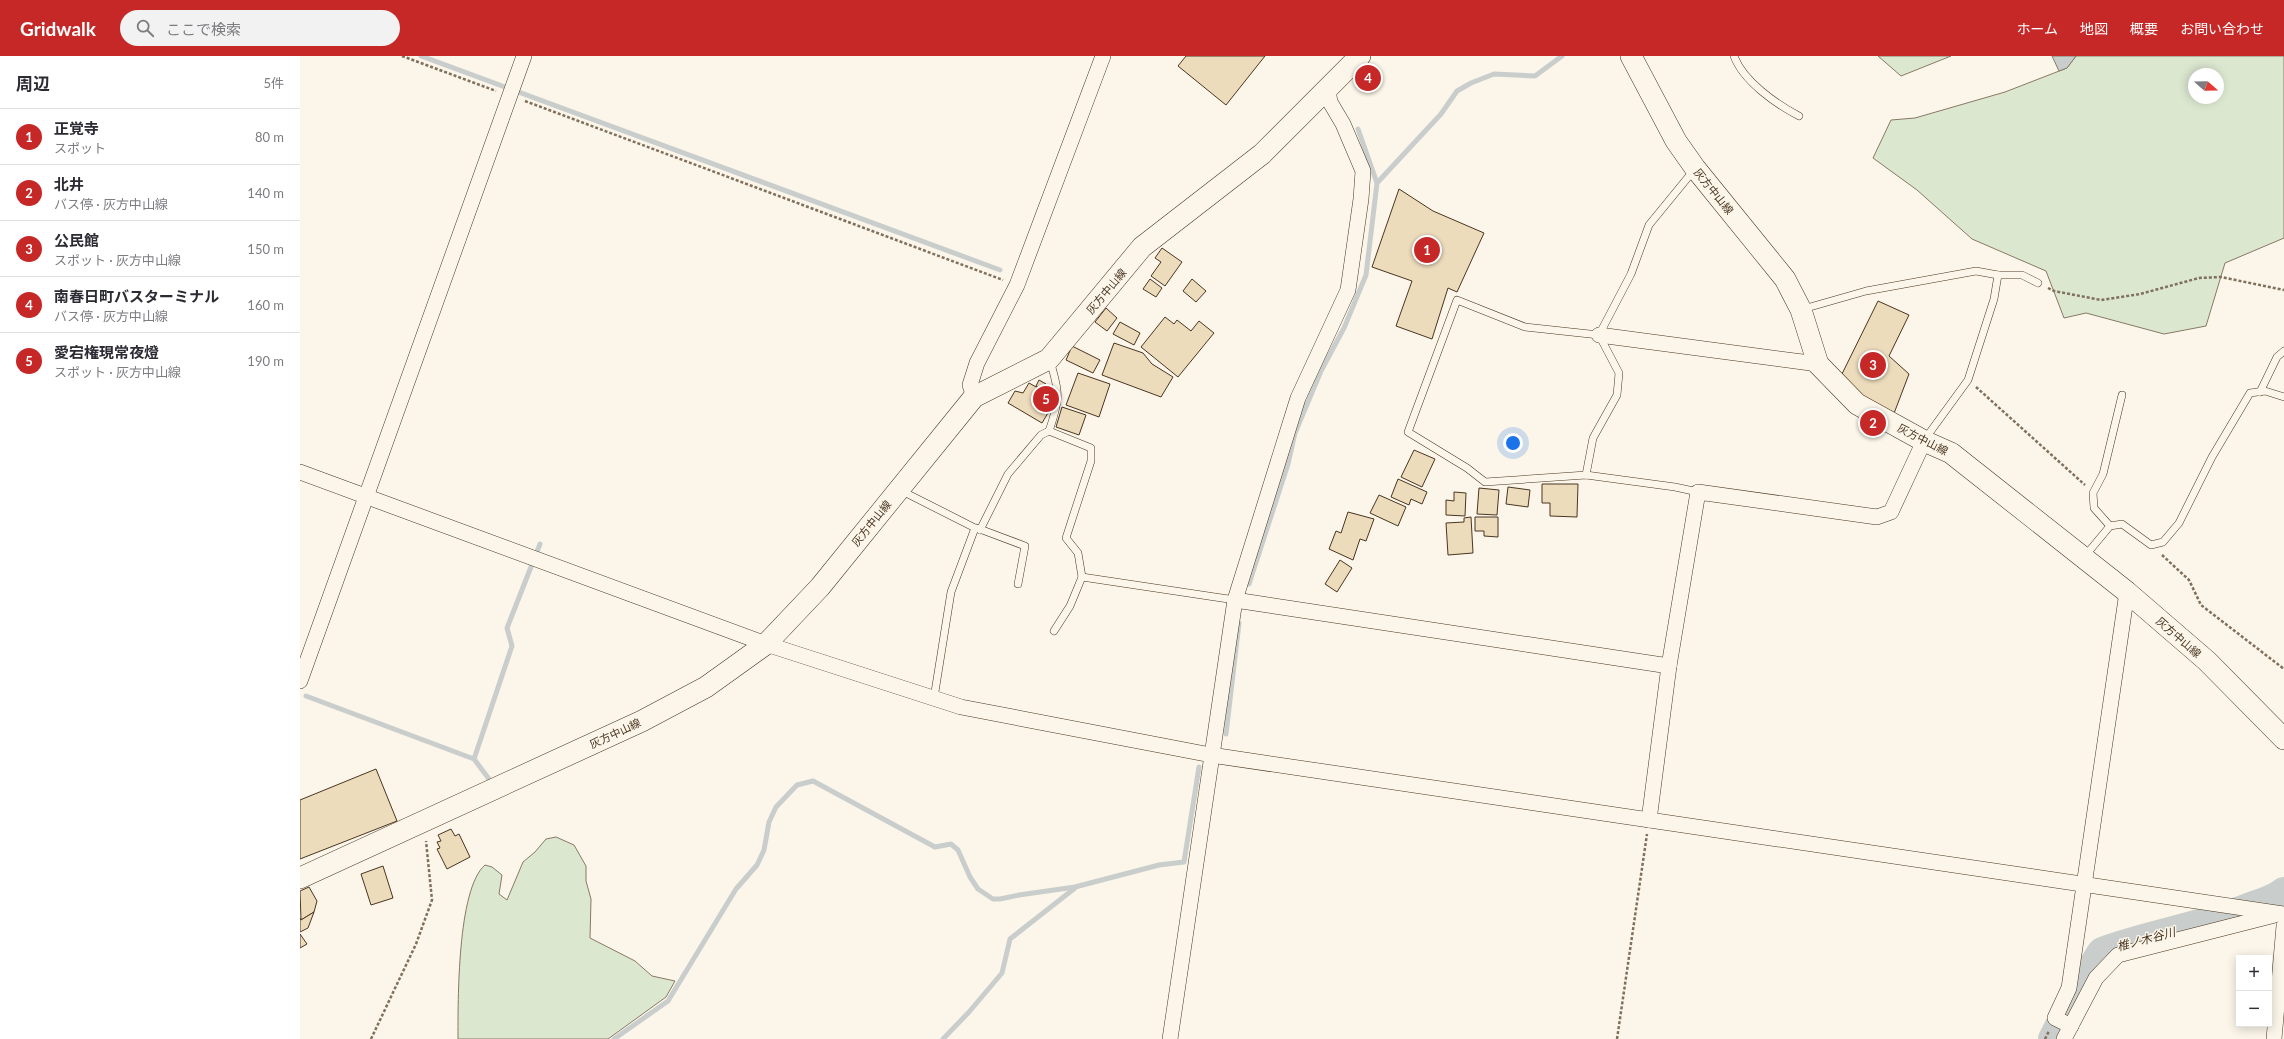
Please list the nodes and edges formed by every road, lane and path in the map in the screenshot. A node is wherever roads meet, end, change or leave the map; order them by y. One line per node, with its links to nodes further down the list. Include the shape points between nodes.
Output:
1 (402, 56): 8 (path)
2 (524, 56): 8 (street)
3 (1103, 56): 13 (street)
4 (1360, 56): 7 (main road, 灰方中山線)
5 (1734, 56): 9 (lane, via 1738,66 1774,102)
6 (1634, 57): 10 (main road, 灰方中山線, via 1676,141)
7 (1328, 90): 18 (main road, 灰方中山線, via 1262,154 1142,247); 40 (street, via 1330,102 1343,124 1363,171 1348,290 1298,398)
8 (509, 96): 13 (path); 32 (street)
9 (1799, 116)
10 (1695, 168): 15 (main road, 灰方中山線, via 1785,279); 16 (lane, via 1648,225 1631,274)
11 (1998, 275): 12 (lane, via 2022,275); 15 (lane, via 1976,271 1953,274 1866,291); 20 (lane, via 1994,299)
12 (2038, 283): 14 (path, via 2054,291 2101,300 2140,294 2199,278 2221,277)
13 (1017, 285): 23 (street, via 977,363 970,385)
14 (2284, 290)
15 (1801, 310): 19 (main road, 灰方中山線)
16 (1599, 335): 19 (street); 28 (lane, via 1619,373 1617,395 1593,438); 28 (lane, via 1525,327 1457,300 1408,432 1485,482)
17 (2284, 351): 21 (lane, via 2277,357)
18 (1050, 359): 23 (main road, 灰方中山線); 25 (lane, via 1058,388 1058,405)
19 (1818, 364): 26 (main road, 灰方中山線, via 1857,404)
20 (1968, 380): 26 (lane); 31 (path)
21 (2260, 392): 24 (lane); 35 (lane, via 2250,393 2178,523 2163,542)
22 (2122, 395): 31 (lane, via 2103,474)
23 (974, 397): 29 (main road, 灰方中山線)
24 (2284, 397)
25 (1049, 431): 34 (lane, via 1041,435 1008,474); 37 (lane, via 1091,448 1091,461 1066,538 1078,553)
26 (1924, 441): 30 (street, via 1892,512 1877,517); 36 (main road, 灰方中山線, via 1951,453)
27 (300, 472): 32 (street)
28 (1586, 475): 30 (lane)
29 (898, 489): 34 (lane); 42 (main road, 灰方中山線, via 820,587)
30 (1698, 492): 43 (street)
31 (2094, 493): 33 (lane, via 2094,508)
32 (367, 497): 42 (street); 45 (street)
33 (2110, 526): 35 (lane, via 2122,524); 36 (lane)
34 (978, 529): 38 (lane, via 1025,546); 46 (lane, via 951,592)
35 (2151, 545): 44 (path, via 2189,580 2201,605)
36 (2083, 558): 39 (main road, 灰方中山線)
37 (1082, 577): 40 (lane); 41 (lane, via 1070,606)
38 (1018, 584)
39 (2127, 592): 47 (main road, 灰方中山線, via 2207,661); 52 (street)
40 (1235, 600): 43 (street); 48 (street)
41 (1054, 631)
42 (766, 644): 46 (street); 50 (main road, 灰方中山線, via 706,687 642,721)
43 (1669, 666): 49 (street)
44 (2284, 670)
45 (300, 681)
46 (934, 698): 48 (street, via 961,707)
47 (2284, 738)
48 (1211, 755): 49 (street); 56 (street)
49 (1649, 820): 52 (street); 57 (path)
50 (424, 822): 51 (main road, 灰方中山線); 55 (path, via 432,900 416,944)
51 (300, 878)
52 (2085, 885): 53 (street); 54 (street, via 2069,988 2055,1018)
53 (2283, 918): 54 (street, via 2118,955 2096,978); 59 (street)
54 (2071, 1026): 58 (street)
55 (371, 1039)
56 (1170, 1039)
57 (1617, 1039)
58 (2064, 1039)
59 (2274, 1039)

